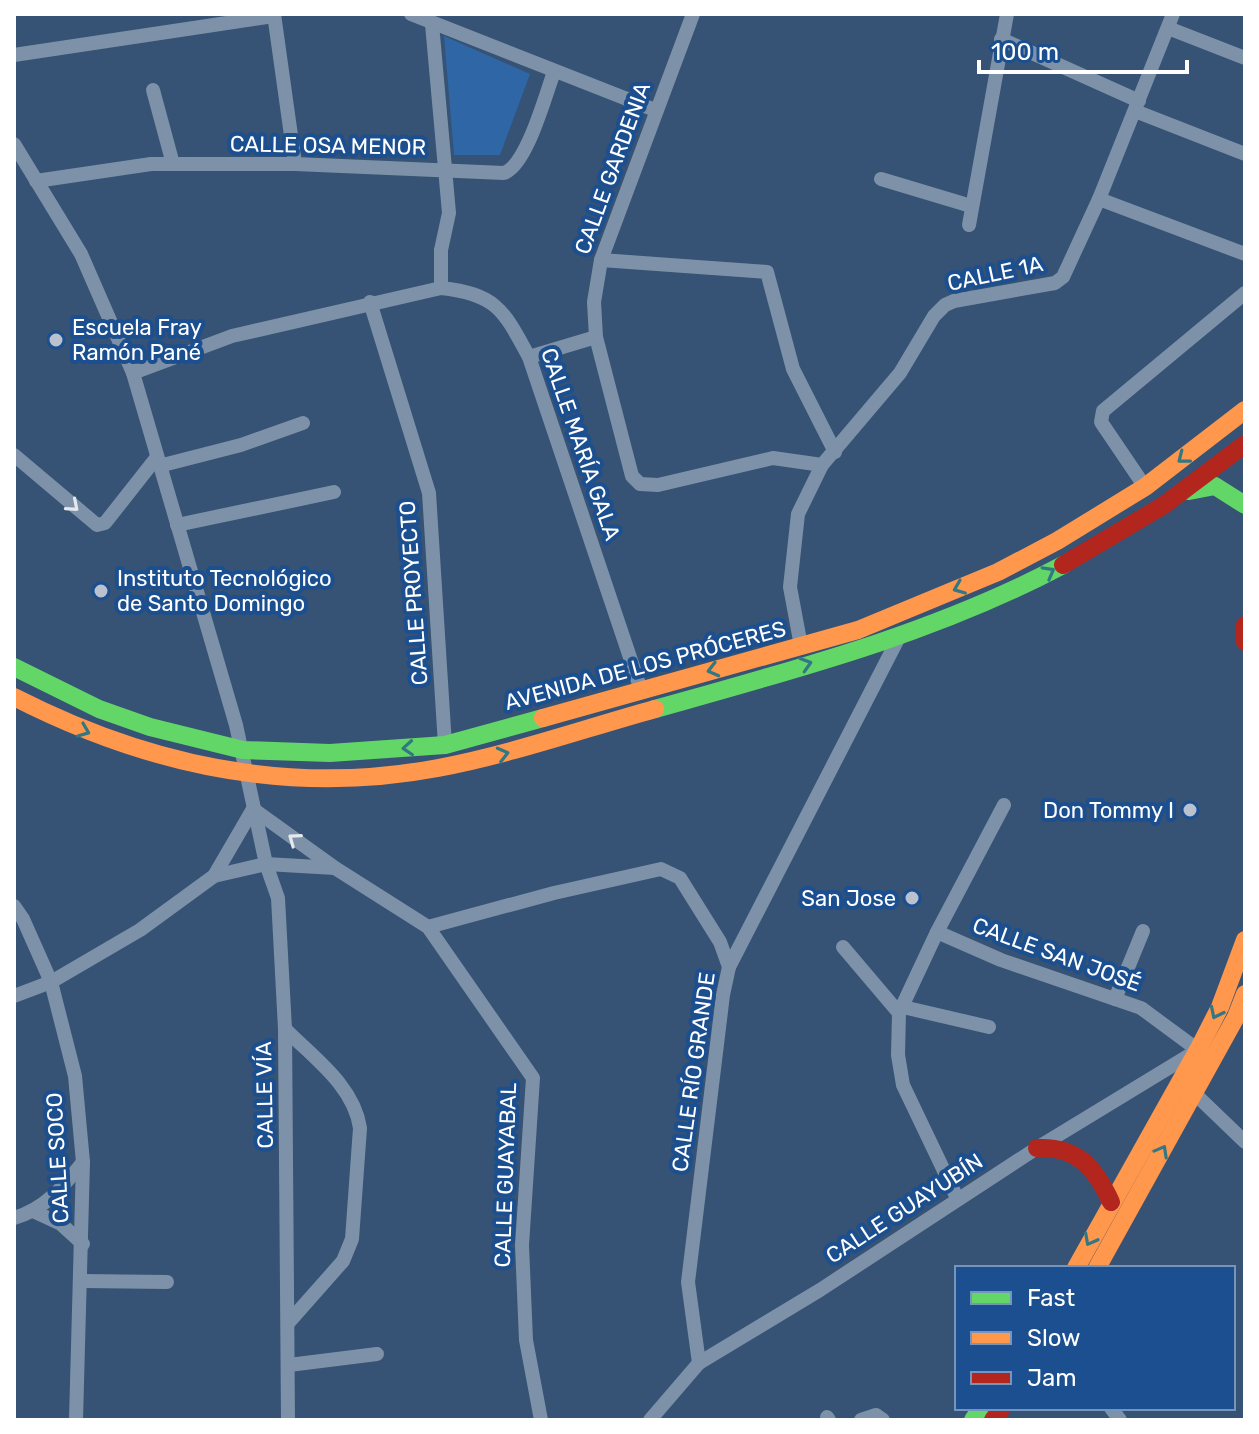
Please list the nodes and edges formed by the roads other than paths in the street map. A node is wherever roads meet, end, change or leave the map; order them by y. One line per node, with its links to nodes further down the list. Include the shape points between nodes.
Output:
1 (411, 14): 6 (street)
2 (692, 14): 13 (street, CALLE GARDENIA)
3 (1007, 14): 7 (street)
4 (274, 15): 8 (street); 17 (street)
5 (1170, 21): 9 (street); 12 (street, CALLE 1A)
6 (432, 24): 10 (street); 18 (street)
7 (1001, 39): 12 (street); 22 (street)
8 (14, 55)
9 (1245, 58)
10 (554, 72): 13 (street); 18 (street, CALLE OSA MENOR, via 522,156 511,171)
11 (153, 90): 16 (street)
12 (1137, 106): 15 (street); 21 (street, CALLE 1A)
13 (655, 110): 25 (street, CALLE GARDENIA)
14 (14, 144): 20 (street, CALLE VÍA)
15 (1245, 154)
16 (173, 164): 17 (street, CALLE OSA MENOR); 20 (street, CALLE OSA MENOR)
17 (295, 164): 18 (street, CALLE OSA MENOR)
18 (446, 170): 26 (street, via 449,213 441,250)
19 (881, 179): 22 (street)
20 (36, 181): 31 (street, CALLE VÍA, via 81,254)
21 (1099, 199): 24 (street); 35 (street, CALLE 1A, via 1060,281 945,305 900,373)
22 (971, 206): 23 (street)
23 (969, 225)
24 (1245, 254)
25 (601, 260): 29 (street, CALLE GARDENIA, via 594,302); 35 (street, via 767,272 793,369)
26 (441, 288): 28 (street, CALLE MARÍA GALA); 30 (street, CALLE MARÍA GALA, via 496,304)
27 (1245, 293): 39 (street, via 1103,411 1101,422)
28 (370, 302): 31 (street, CALLE MARÍA GALA, via 232,336); 51 (street, CALLE PROYECTO, via 429,493)
29 (596, 337): 30 (street); 38 (street, CALLE GARDENIA, via 632,476 640,484 658,485 773,458)
30 (529, 357): 49 (street, CALLE MARÍA GALA)
31 (133, 373): 37 (street, CALLE VÍA)
32 (1245, 410): 39 (main road, AVENIDA DE LOS PRÓCERES, one-way to 39)
33 (303, 423): 37 (street, via 241,445)
34 (1245, 444): 41 (main road, AVENIDA DE LOS PRÓCERES)
35 (835, 452): 38 (street, CALLE 1A)
36 (14, 455): 37 (street, one-way to 37, via 97,525 105,523)
37 (158, 461): 43 (street, CALLE VÍA)
38 (822, 465): 47 (street, CALLE 1A, via 798,514 790,587)
39 (1145, 487): 47 (main road, AVENIDA DE LOS PRÓCERES, one-way to 47, via 998,572 858,630)
40 (334, 492): 43 (street)
41 (1178, 495): 42 (main road, via 1215,486); 45 (main road, AVENIDA DE LOS PRÓCERES, one-way to 41, via 1047,574)
42 (1245, 505)
43 (177, 525): 52 (street, CALLE VÍA)
44 (1245, 625): 46 (main road)
45 (900, 635): 53 (main road, AVENIDA DE LOS PRÓCERES, one-way to 45, via 368,778 463,764); 65 (street, CALLE RÍO GRANDE)
46 (1245, 642)
47 (801, 646): 49 (main road, AVENIDA DE LOS PRÓCERES, one-way to 49)
48 (14, 667): 52 (main road, AVENIDA DE LOS PRÓCERES, via 124,718)
49 (641, 690): 51 (main road, AVENIDA DE LOS PRÓCERES)
50 (14, 697): 53 (main road, AVENIDA DE LOS PRÓCERES, one-way to 53, via 156,757)
51 (445, 745): 52 (main road, AVENIDA DE LOS PRÓCERES, one-way to 52, via 330,753)
52 (243, 750): 53 (street, CALLE VÍA)
53 (246, 775): 55 (street, CALLE VÍA)
54 (1004, 805): 62 (street, CALLE SAN JOSÉ)
55 (253, 809): 56 (street, CALLE VÍA); 57 (street, CALLE GUAYABAL, one-way to 55); 58 (street)
56 (266, 864): 57 (street); 58 (street); 72 (street, CALLE VÍA, via 278,898)
57 (335, 868): 60 (street, CALLE GUAYABAL)
58 (214, 876): 66 (street, via 140,930)
59 (14, 906): 66 (street, CALLE SOCO)
60 (428, 927): 65 (street, via 661,869 680,878 720,942); 93 (street, CALLE GUAYABAL, via 533,1078 522,1245 526,1340)
61 (1143, 931): 69 (street)
62 (937, 932): 69 (street, CALLE SAN JOSÉ); 70 (street, CALLE SAN JOSÉ)
63 (1245, 940): 73 (main road, one-way to 73)
64 (843, 947): 70 (street)
65 (729, 967): 89 (street, CALLE RÍO GRANDE, via 688,1282)
66 (51, 982): 68 (street); 77 (street, CALLE SOCO, via 75,1076)
67 (1245, 994): 74 (main road)
68 (14, 996)
69 (1115, 999): 73 (street, CALLE SAN JOSÉ, via 1141,1008)
70 (901, 1010): 71 (street); 78 (street, CALLE SAN JOSÉ, via 898,1055 903,1085)
71 (989, 1027)
72 (285, 1029): 87 (street, CALLE VÍA); 87 (street, via 348,1093 360,1128 352,1239 343,1261)
73 (1198, 1050): 74 (main road); 76 (street, CALLE GUAYUBÍN)
74 (1185, 1089): 75 (street); 79 (main road); 84 (main road, one-way to 74)
75 (1245, 1142)
76 (1037, 1148): 78 (street, CALLE GUAYUBÍN); 79 (main road, via 1052,1146 1076,1155 1099,1175)
77 (83, 1162): 80 (street); 82 (street, CALLE SOCO)
78 (957, 1198): 89 (street, CALLE GUAYUBÍN)
79 (1111, 1202): 83 (main road, one-way to 83)
80 (35, 1212): 81 (street); 82 (street, via 61,1224)
81 (14, 1218)
82 (83, 1244): 85 (street, CALLE SOCO)
83 (1077, 1266)
84 (1098, 1266)
85 (82, 1281): 86 (street); 91 (street, CALLE SOCO)
86 (167, 1282)
87 (289, 1322): 90 (street, CALLE VÍA)
88 (377, 1354): 90 (street)
89 (699, 1363): 94 (street, CALLE GUAYUBÍN)
90 (289, 1365): 92 (street, CALLE VÍA)
91 (76, 1420)
92 (288, 1420)
93 (541, 1420)
94 (650, 1420)
95 (861, 1420): 96 (street, via 876,1415)
96 (883, 1420)

